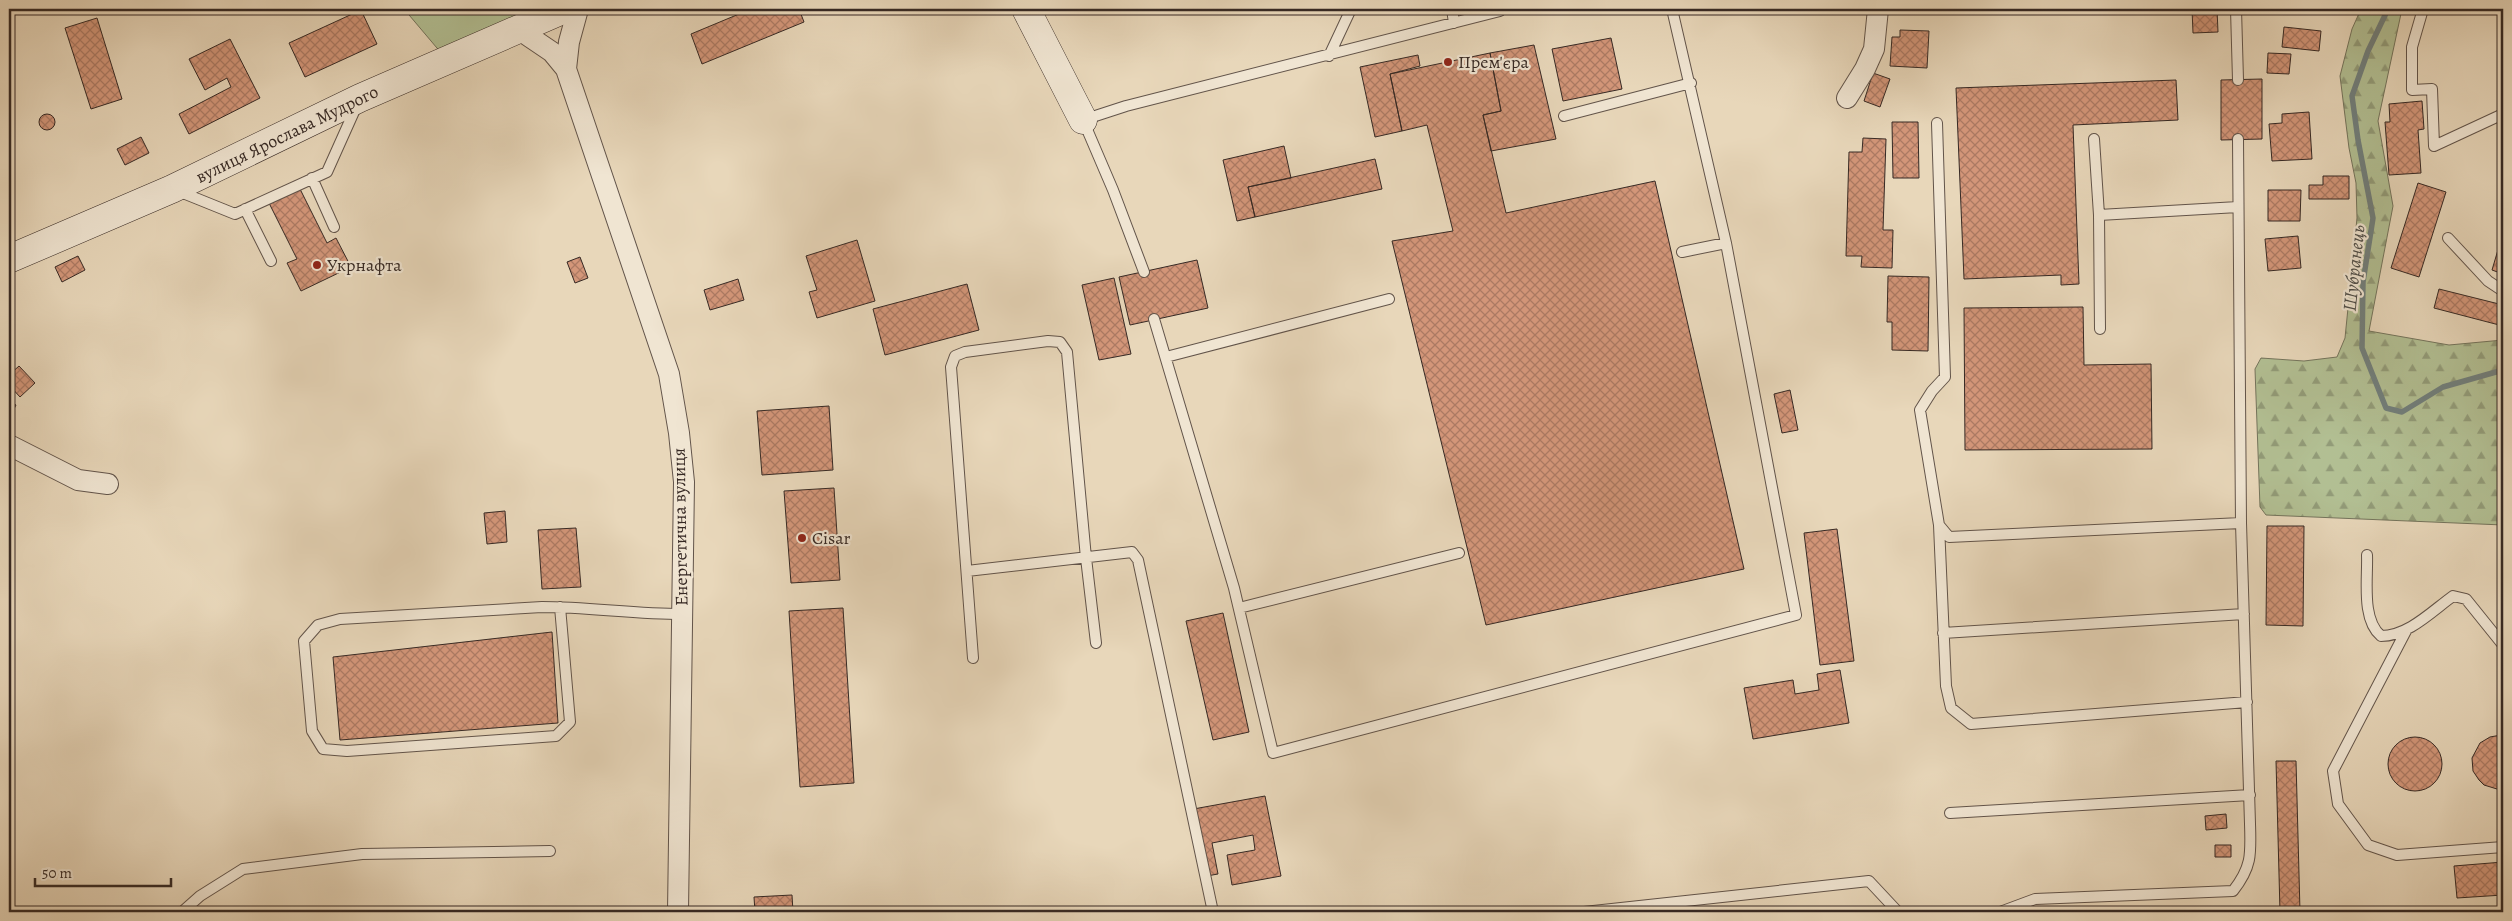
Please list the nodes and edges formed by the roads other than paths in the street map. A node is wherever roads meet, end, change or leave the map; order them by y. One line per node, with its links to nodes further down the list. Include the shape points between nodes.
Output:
1 (564, 9): 14 (main road, вулиця Ярослава Мудрого)
2 (578, 9): 16 (street, Енергетична вулиця)
3 (1026, 9): 23 (main road)
4 (1351, 9): 15 (lane)
5 (1452, 9): 13 (lane)
6 (1672, 9): 18 (lane)
7 (1878, 9): 20 (street, via 1874,49)
8 (2236, 9): 17 (lane)
9 (2423, 9): 21 (lane, via 2412,46 2412,90 2432,89 2434,146)
10 (2501, 9): 12 (lane)
11 (1500, 11): 13 (lane)
12 (2503, 13)
13 (1454, 24): 15 (lane)
14 (518, 29): 16 (street, Енергетична вулиця, via 552,52); 19 (main road, вулиця Ярослава Мудрого)
15 (1329, 56): 23 (lane, via 1126,106)
16 (566, 69): 54 (street, Енергетична вулиця, via 669,374 684,482)
17 (2238, 80)
18 (1690, 83): 22 (lane); 34 (lane)
19 (360, 98): 27 (lane, via 326,172); 28 (main road, вулиця Ярослава Мудрого)
20 (1847, 98)
21 (2503, 114)
22 (1564, 116)
23 (1083, 120): 38 (lane, via 1114,190)
24 (1937, 123): 47 (lane, via 1945,377 1920,410)
25 (2094, 139): 31 (lane)
26 (2238, 140): 29 (lane)
27 (312, 178): 30 (lane); 32 (lane)
28 (172, 189): 30 (lane, via 235,214); 36 (main road, вулиця Ярослава Мудрого)
29 (2238, 207): 31 (lane); 46 (lane)
30 (245, 209): 37 (lane)
31 (2099, 214): 42 (lane)
32 (334, 227)
33 (2448, 238): 39 (lane, via 2488,281)
34 (1726, 243): 35 (lane); 53 (lane, via 1796,615 1273,753)
35 (1682, 252)
36 (9, 259)
37 (271, 261)
38 (1144, 272)
39 (2503, 291)
40 (1389, 299): 43 (lane)
41 (1154, 319): 43 (lane)
42 (2100, 328)
43 (1166, 357): 53 (lane)
44 (9, 444): 45 (street, via 78,480)
45 (108, 484)
46 (2241, 523): 47 (lane, via 1950,537); 55 (lane)
47 (1939, 525): 57 (lane)
48 (1459, 553): 53 (lane)
49 (2367, 555): 56 (lane, via 2372,629 2381,636 2394,636)
50 (1086, 558): 51 (lane); 51 (lane, via 1067,352 1060,342 1048,341 965,352 955,356 951,367); 58 (lane); 68 (lane, via 1132,552 1138,560)
51 (967, 571): 60 (lane)
52 (560, 607): 52 (lane, via 340,619 318,625 304,641 312,731 323,749 347,751 556,736 570,722); 54 (lane)
53 (1239, 608)
54 (682, 614): 67 (street, Енергетична вулиця)
55 (2244, 614): 57 (lane); 61 (lane)
56 (2407, 629): 59 (lane, via 2452,596 2466,599); 64 (lane, via 2334,771 2338,804 2368,845 2397,855)
57 (1944, 633): 61 (lane, via 1946,686 1951,708 1971,724)
58 (1096, 644)
59 (2503, 644)
60 (973, 658)
61 (2247, 702): 62 (lane)
62 (2250, 795): 63 (lane); 71 (lane, via 2250,848 2246,874 2232,891 2035,898)
63 (1950, 813)
64 (2503, 847)
65 (550, 851): 66 (lane, via 362,854 243,870 200,896)
66 (182, 912)
67 (678, 912)
68 (1212, 912)
69 (1584, 912): 70 (lane, via 1869,881)
70 (1898, 912)
71 (2000, 912)

